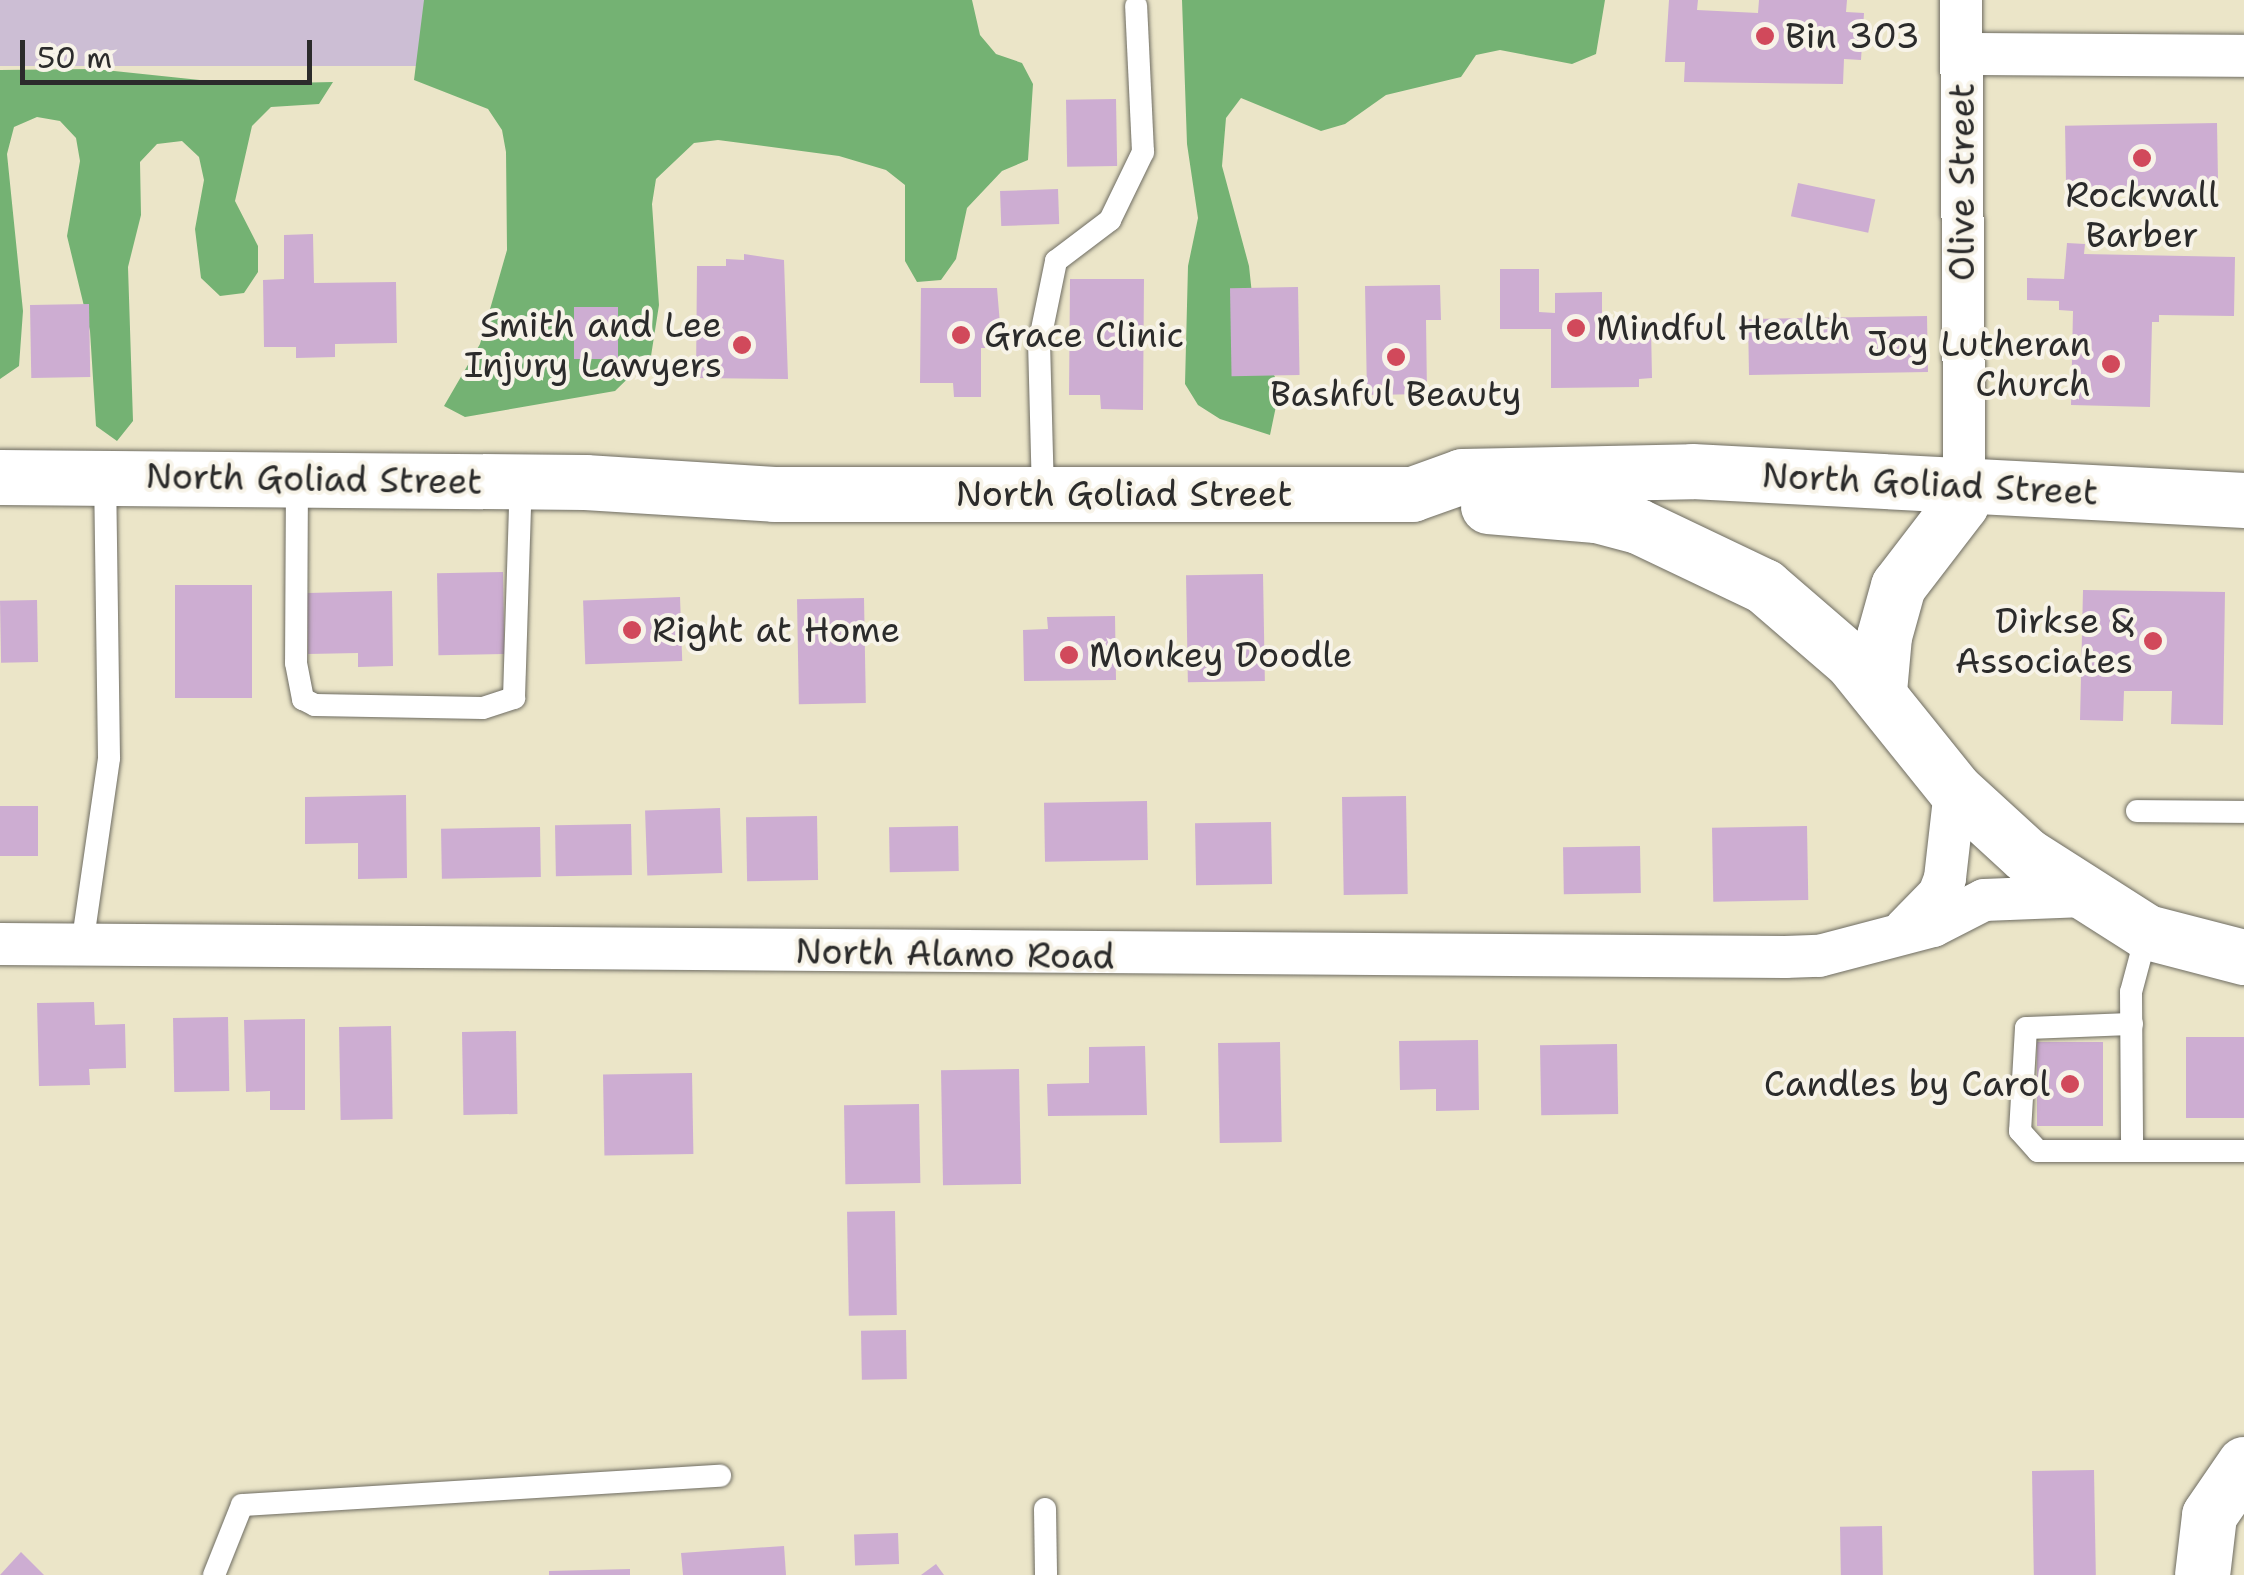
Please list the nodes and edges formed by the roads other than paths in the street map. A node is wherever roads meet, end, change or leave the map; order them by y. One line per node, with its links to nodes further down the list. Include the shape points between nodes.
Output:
1 (1961, 0): 3 (street, Olive Street)
2 (1136, 6): 10 (lane, via 1144,152 1110,220 1056,261 1039,344)
3 (1961, 54): 4 (street); 9 (street, Olive Street)
4 (2244, 56)
5 (0, 476): 6 (main road, North Goliad Street)
6 (105, 478): 7 (main road, North Goliad Street); 21 (lane, via 109,758)
7 (297, 479): 8 (main road, North Goliad Street); 8 (lane, via 296,663 304,699 314,706 483,708 514,698)
8 (522, 481): 10 (main road, North Goliad Street, via 774,494)
9 (1964, 484): 11 (main road, North Goliad Street, via 1581,471 1462,476); 12 (main road, North Goliad Street); 13 (main road, via 1961,504 1898,586 1884,636)
10 (1043, 494): 11 (main road, North Goliad Street)
11 (1412, 494): 13 (main road, via 1462,506 1596,515 1685,545 1796,610)
12 (2244, 500)
13 (1880, 691): 14 (main road)
14 (1955, 790): 17 (main road, via 1995,830); 18 (street, North Alamo Road, via 1945,878)
15 (2137, 810): 16 (lane)
16 (2244, 812)
17 (2084, 896): 18 (street, North Alamo Road, via 1984,900 1933,926); 19 (main road)
18 (1905, 929): 21 (street, North Alamo Road, via 1820,956 1728,958)
19 (2148, 932): 22 (main road); 23 (lane, via 2131,992)
20 (0, 944): 21 (street, North Alamo Road)
21 (82, 946)
22 (2244, 958)
23 (2132, 1024): 25 (lane); 25 (lane, via 2026,1028 2020,1132 2038,1151)
24 (2244, 1150): 25 (lane)
25 (2132, 1151)
26 (2244, 1464): 31 (main road, via 2209,1515)
27 (720, 1476): 29 (lane, via 242,1506)
28 (1045, 1509): 30 (lane)
29 (214, 1575)
30 (1046, 1575)
31 (2202, 1575)

